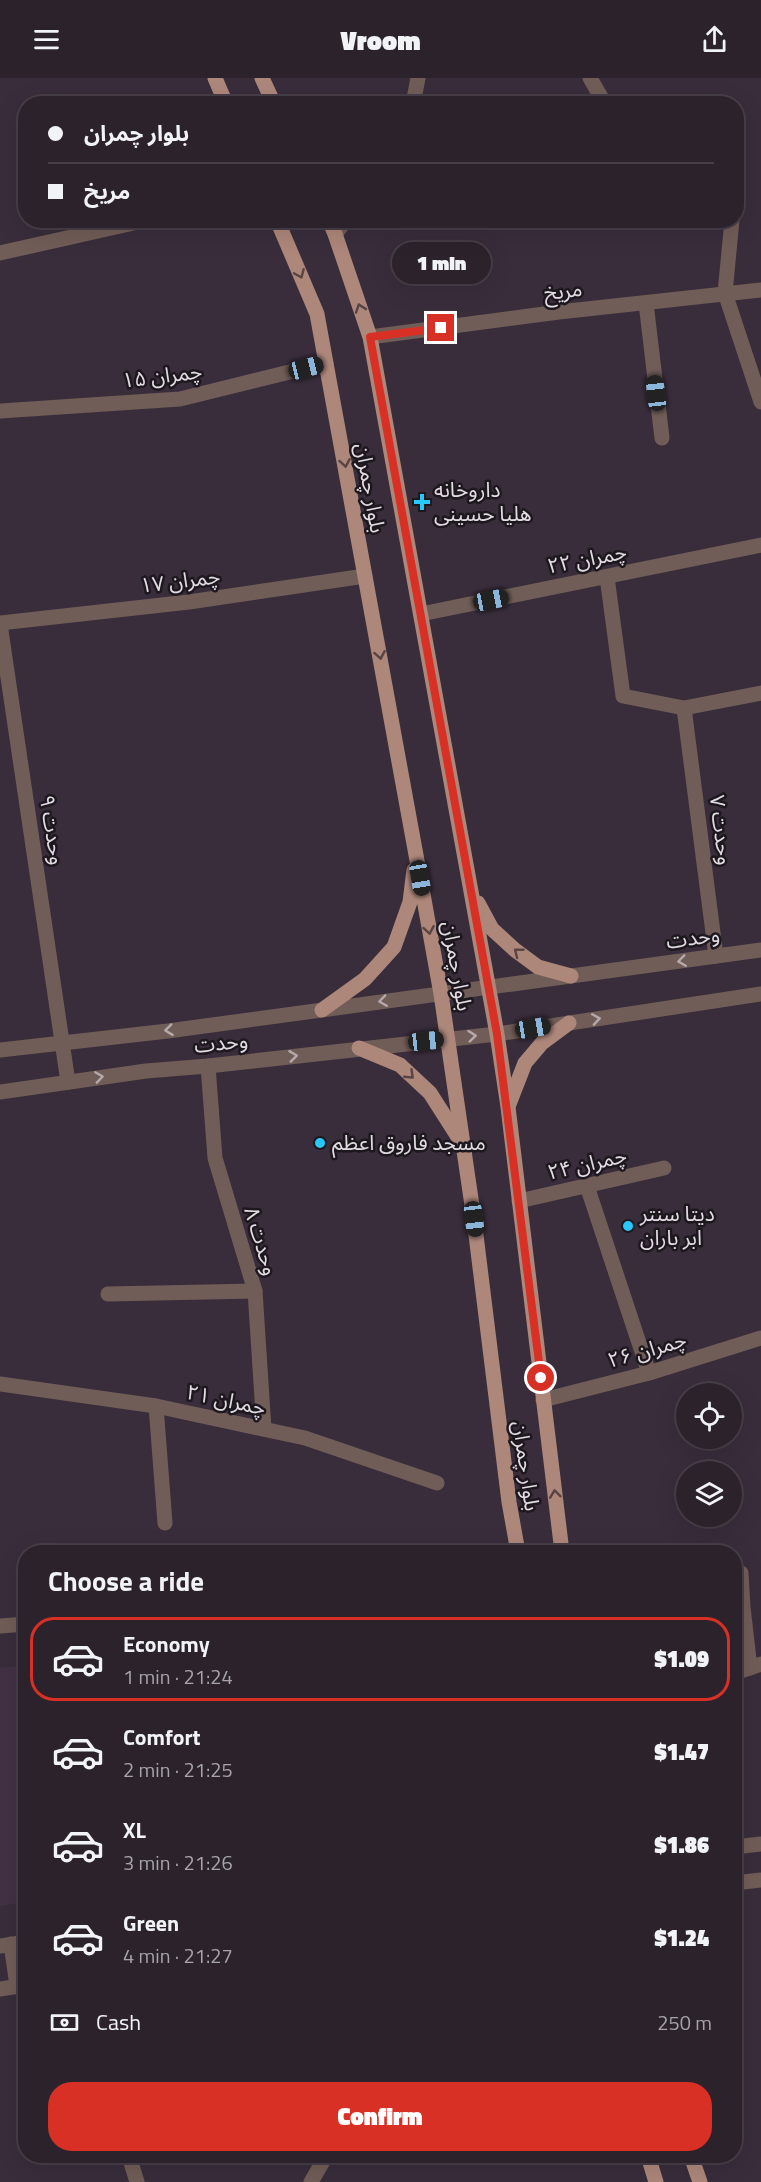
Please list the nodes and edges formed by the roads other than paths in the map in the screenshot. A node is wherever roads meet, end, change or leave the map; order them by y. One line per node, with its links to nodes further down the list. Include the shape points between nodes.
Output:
1 (215, 78): 5 (main road)
2 (262, 78): 6 (main road)
3 (418, 78): 7 (street)
4 (590, 78): 8 (street)
5 (223, 96)
6 (270, 96)
7 (415, 96)
8 (600, 96)
9 (111, 228): 13 (street)
10 (280, 228): 18 (main road, بلوار چمران, one-way to 18, via 317,314)
11 (332, 228): 17 (main road, بلوار چمران, one-way to 11)
12 (731, 228): 15 (street)
13 (0, 253)
14 (761, 290): 15 (street, مریخ)
15 (725, 293): 16 (street, مریخ); 19 (street)
16 (645, 303): 17 (street, مریخ); 21 (street)
17 (370, 337): 25 (main road, بلوار چمران)
18 (326, 363): 20 (street, چمران ۱۵, via 180,399); 23 (main road, بلوار چمران, one-way to 23)
19 (761, 402)
20 (0, 411)
21 (662, 438)
22 (761, 546): 24 (street, چمران ۲۲)
23 (365, 576): 26 (street, چمران ۱۷, via 189,602); 29 (main road, بلوار چمران, one-way to 29)
24 (607, 577): 25 (street, چمران ۲۲); 28 (street, via 623,696)
25 (421, 614): 30 (main road, بلوار چمران)
26 (0, 623): 41 (street, وحدت ۹)
27 (761, 693): 28 (street)
28 (684, 708): 32 (street, وحدت ۷)
29 (416, 855): 35 (main road, بلوار چمران, one-way to 35); 37 (main road, via 410,902 394,947 365,979)
30 (472, 892): 33 (main road, one-way to 30, via 538,967 515,950 492,929); 34 (main road, بلوار چمران)
31 (761, 950): 32 (street, وحدت)
32 (716, 956): 33 (street, وحدت, one-way to 33)
33 (571, 976): 34 (street, وحدت)
34 (489, 986): 35 (street, وحدت); 39 (main road, بلوار چمران)
35 (441, 994): 37 (street, وحدت, one-way to 37); 40 (main road, بلوار چمران)
36 (761, 994): 38 (street, one-way to 36)
37 (322, 1010): 41 (street, وحدت, one-way to 41)
38 (569, 1023): 39 (street); 47 (main road, via 542,1043 525,1063)
39 (497, 1034): 40 (street, وحدت, one-way to 39); 47 (main road, بلوار چمران)
40 (448, 1039): 42 (street, وحدت); 48 (main road, بلوار چمران)
41 (63, 1043): 43 (street, وحدت); 45 (street, وحدت ۹)
42 (359, 1048): 44 (street, وحدت, one-way to 42); 48 (main road, one-way to 48, via 400,1065 430,1093)
43 (0, 1050)
44 (208, 1066): 45 (street, وحدت, one-way to 44); 52 (street, وحدت ۸, via 215,1158)
45 (68, 1082): 46 (street, وحدت)
46 (0, 1092)
47 (508, 1107): 51 (main road, بلوار چمران)
48 (463, 1147): 62 (main road, بلوار چمران)
49 (664, 1168): 50 (street, چمران ۲۴)
50 (587, 1186): 51 (street, چمران ۲۴); 55 (street)
51 (519, 1201): 57 (main road, بلوار چمران)
52 (255, 1292): 53 (street); 59 (street, وحدت ۸)
53 (108, 1294)
54 (761, 1338): 55 (street, چمران ۲۶)
55 (649, 1372): 57 (street, چمران ۲۶)
56 (0, 1384): 58 (street, چمران ۲۱)
57 (543, 1400): 63 (main road, بلوار چمران, one-way to 57)
58 (156, 1406): 59 (street, چمران ۲۱); 61 (street)
59 (264, 1429): 60 (street, چمران ۲۱, via 305,1438)
60 (437, 1483)
61 (165, 1523)
62 (517, 1545)
63 (561, 1545)
64 (742, 1607): 67 (street)
65 (18, 1625): 66 (street)
66 (0, 1626)
67 (756, 1666)
68 (761, 1844): 69 (street)
69 (742, 1846)
70 (761, 1880): 71 (street)
71 (742, 1882)
72 (12, 1944): 73 (street)
73 (18, 1972)
74 (18, 1986): 75 (street)
75 (0, 1989)
76 (131, 2163): 80 (street)
77 (322, 2163): 81 (street)
78 (650, 2163): 82 (main road)
79 (693, 2163): 83 (main road)
80 (137, 2182)
81 (311, 2182)
82 (656, 2182)
83 (699, 2182)

